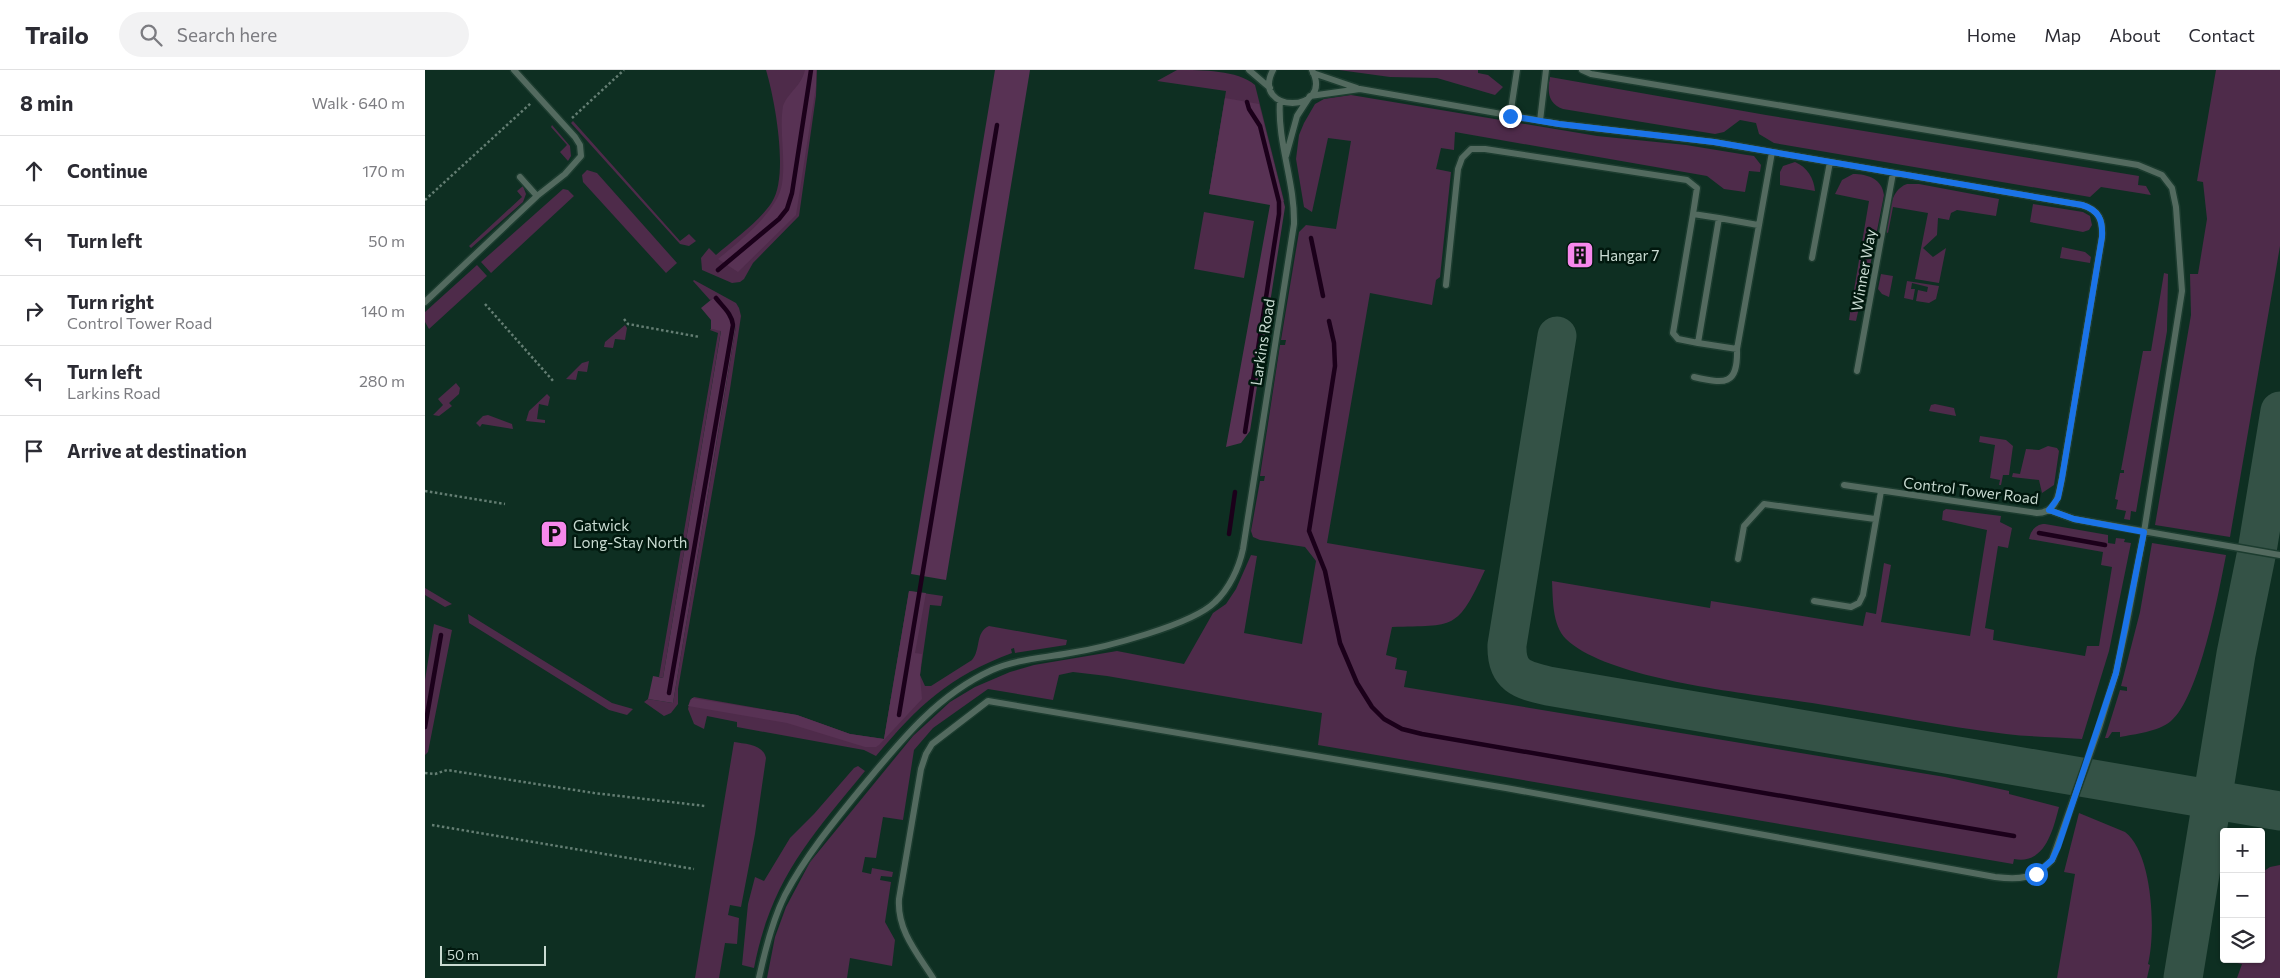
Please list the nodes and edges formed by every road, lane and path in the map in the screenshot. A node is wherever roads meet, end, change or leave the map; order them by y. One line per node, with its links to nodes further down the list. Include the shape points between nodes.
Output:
1 (514, 70): 15 (lane)
2 (624, 70): 15 (path, via 569,120 562,114)
3 (1249, 70): 9 (lane)
4 (1273, 70): 9 (lane)
5 (1517, 70): 14 (lane)
6 (1545, 70): 16 (lane)
7 (1582, 70): 44 (lane, via 2138,166 2167,178 2175,197 2182,291)
8 (1312, 72): 10 (lane); 11 (lane, via 1315,82)
9 (1271, 88): 12 (lane)
10 (1361, 89): 11 (lane); 14 (lane)
11 (1310, 96): 12 (lane, via 1293,105); 18 (lane, via 1297,116)
12 (1280, 101): 18 (lane, Larkins Road, via 1279,119)
13 (538, 109): 23 (path, via 532,102)
14 (1510, 116): 16 (lane)
15 (557, 118): 22 (lane, via 578,141 581,156 565,174)
16 (1540, 121): 17 (lane)
17 (1772, 152): 19 (lane); 26 (lane)
18 (1286, 156): 52 (lane, Larkins Road, via 1293,194 1294,224 1243,549 1229,584 1210,606 1181,622 1109,644 1005,665 982,675 931,710 896,746 806,859 775,918)
19 (1831, 162): 20 (lane); 27 (lane)
20 (1893, 173): 35 (lane, Winner Way); 42 (lane, Control Tower Road, via 2089,207 2101,220 2102,237 2062,478 2058,498)
21 (520, 177): 22 (lane)
22 (537, 196): 29 (lane)
23 (425, 200)
24 (1693, 214): 25 (lane); 28 (lane, via 1697,188 1687,180 1471,149 1457,169); 33 (lane, via 1673,333 1678,339)
25 (1719, 218): 26 (lane); 33 (lane)
26 (1759, 225): 34 (lane)
27 (1812, 258)
28 (1447, 285)
29 (425, 302)
30 (485, 304): 37 (path)
31 (624, 319): 32 (path, via 628,324)
32 (700, 336)
33 (1698, 342): 34 (lane)
34 (1737, 349): 36 (lane, via 1737,366 1731,379 1719,382)
35 (1857, 371)
36 (1693, 377)
37 (554, 382)
38 (1844, 485): 40 (lane, Control Tower Road)
39 (425, 491): 41 (path)
40 (1881, 491): 42 (lane, Control Tower Road, via 2037,513); 43 (lane)
41 (505, 504)
42 (2049, 510): 44 (lane, via 2074,519)
43 (1875, 520): 46 (lane, via 1764,504 1744,526); 47 (lane, via 1859,603 1851,607)
44 (2144, 532): 45 (lane); 53 (lane, via 2116,673 2099,728 2052,860 2045,868 2027,877 2016,880 1995,877 1496,787 988,701 932,744 921,768 899,912 905,934)
45 (2280, 556)
46 (1738, 560)
47 (1814, 601)
48 (425, 773): 49 (path, via 447,770)
49 (705, 806)
50 (432, 826): 51 (path)
51 (695, 869)
52 (759, 978)
53 (933, 978)

